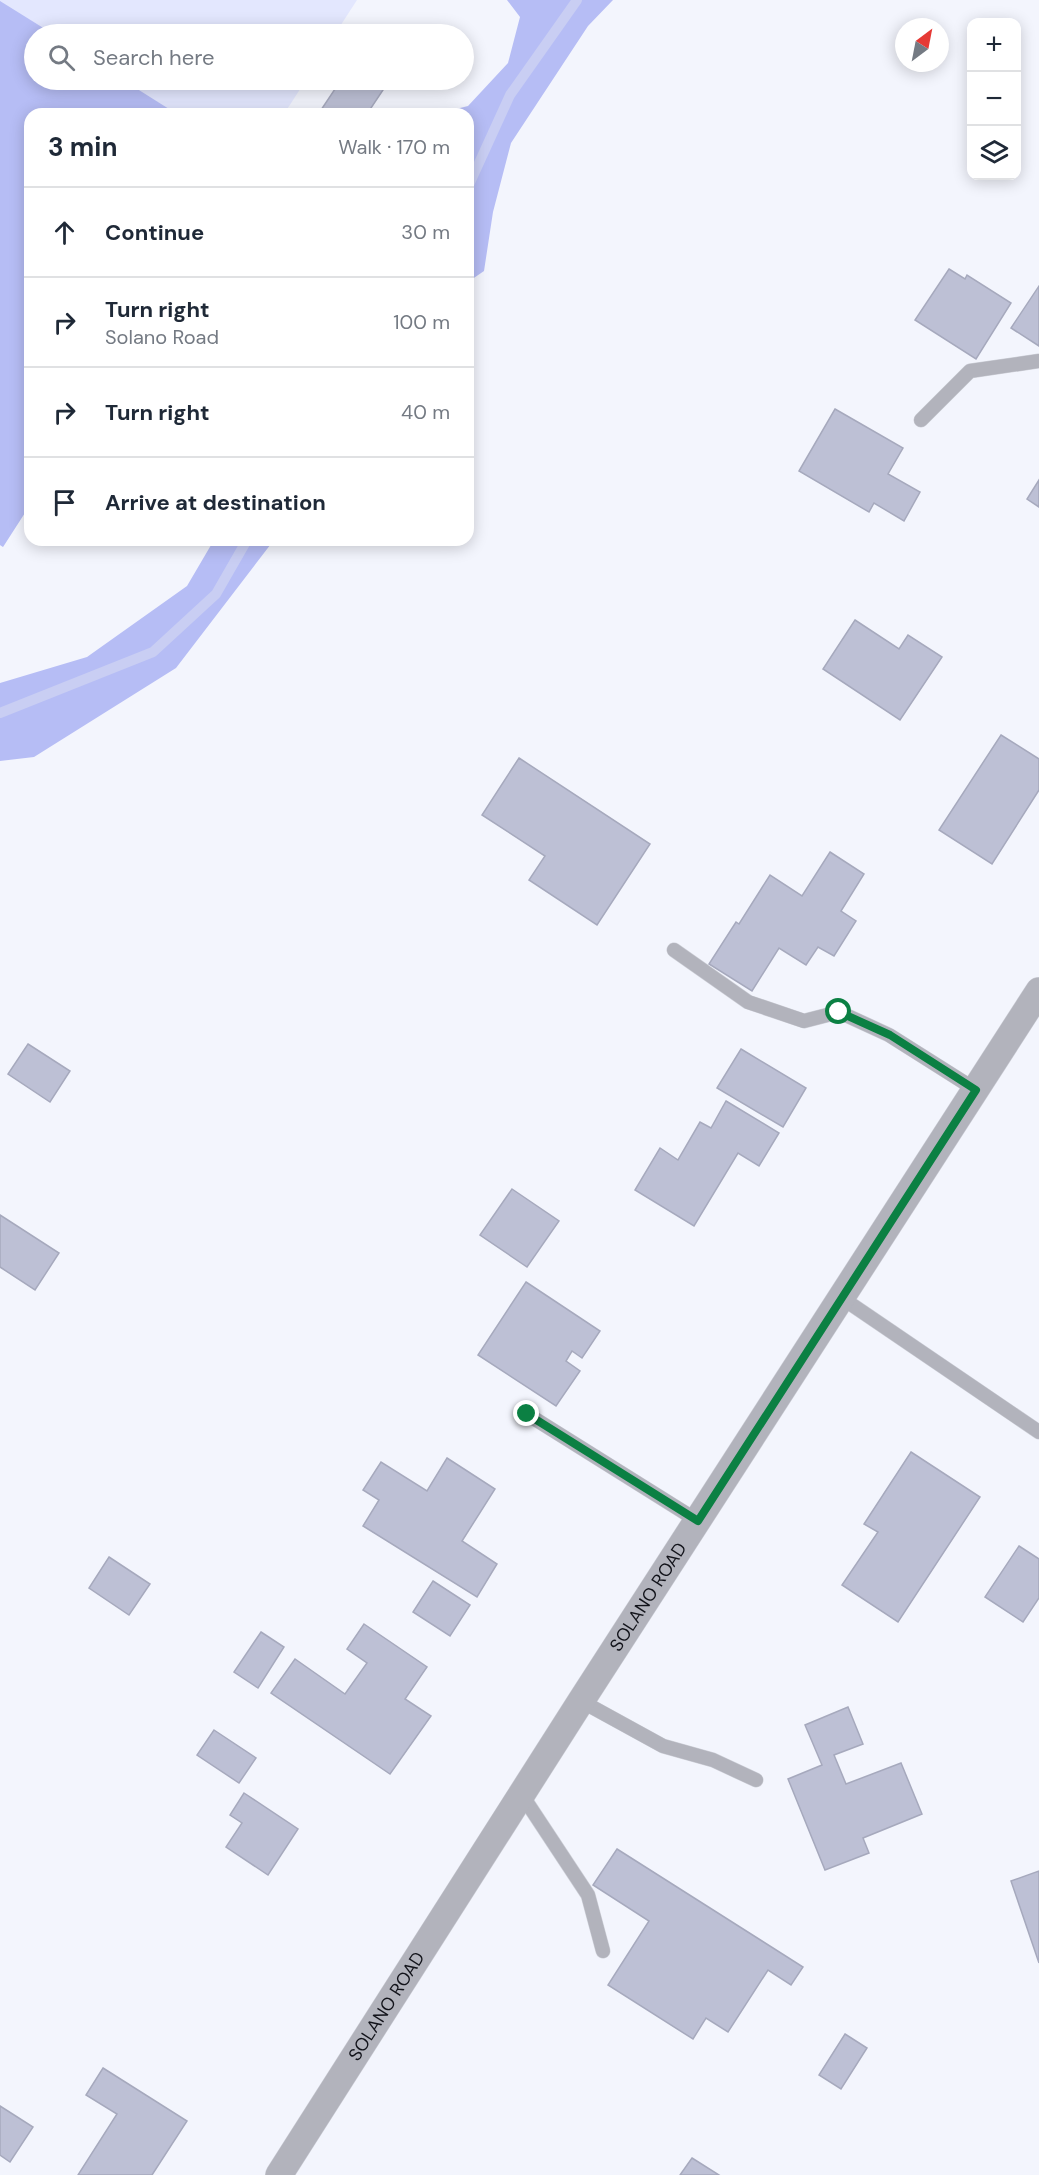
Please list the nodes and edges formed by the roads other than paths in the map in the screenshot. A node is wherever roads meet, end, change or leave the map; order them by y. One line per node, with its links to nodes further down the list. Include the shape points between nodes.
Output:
1 (1039, 361): 2 (lane, via 970,371)
2 (921, 420)
3 (674, 950): 5 (lane, via 747,1002 804,1021 839,1012 890,1035)
4 (1039, 991): 5 (street, SOLANO ROAD)
5 (976, 1090): 6 (street, SOLANO ROAD)
6 (842, 1298): 8 (lane); 9 (street, SOLANO ROAD)
7 (527, 1414): 9 (lane)
8 (1039, 1432)
9 (698, 1521): 10 (street, SOLANO ROAD)
10 (581, 1701): 11 (lane, via 663,1746 713,1760); 12 (street, SOLANO ROAD)
11 (756, 1780)
12 (522, 1795): 13 (lane, via 588,1895); 14 (street, SOLANO ROAD)
13 (603, 1951)
14 (279, 2175)

